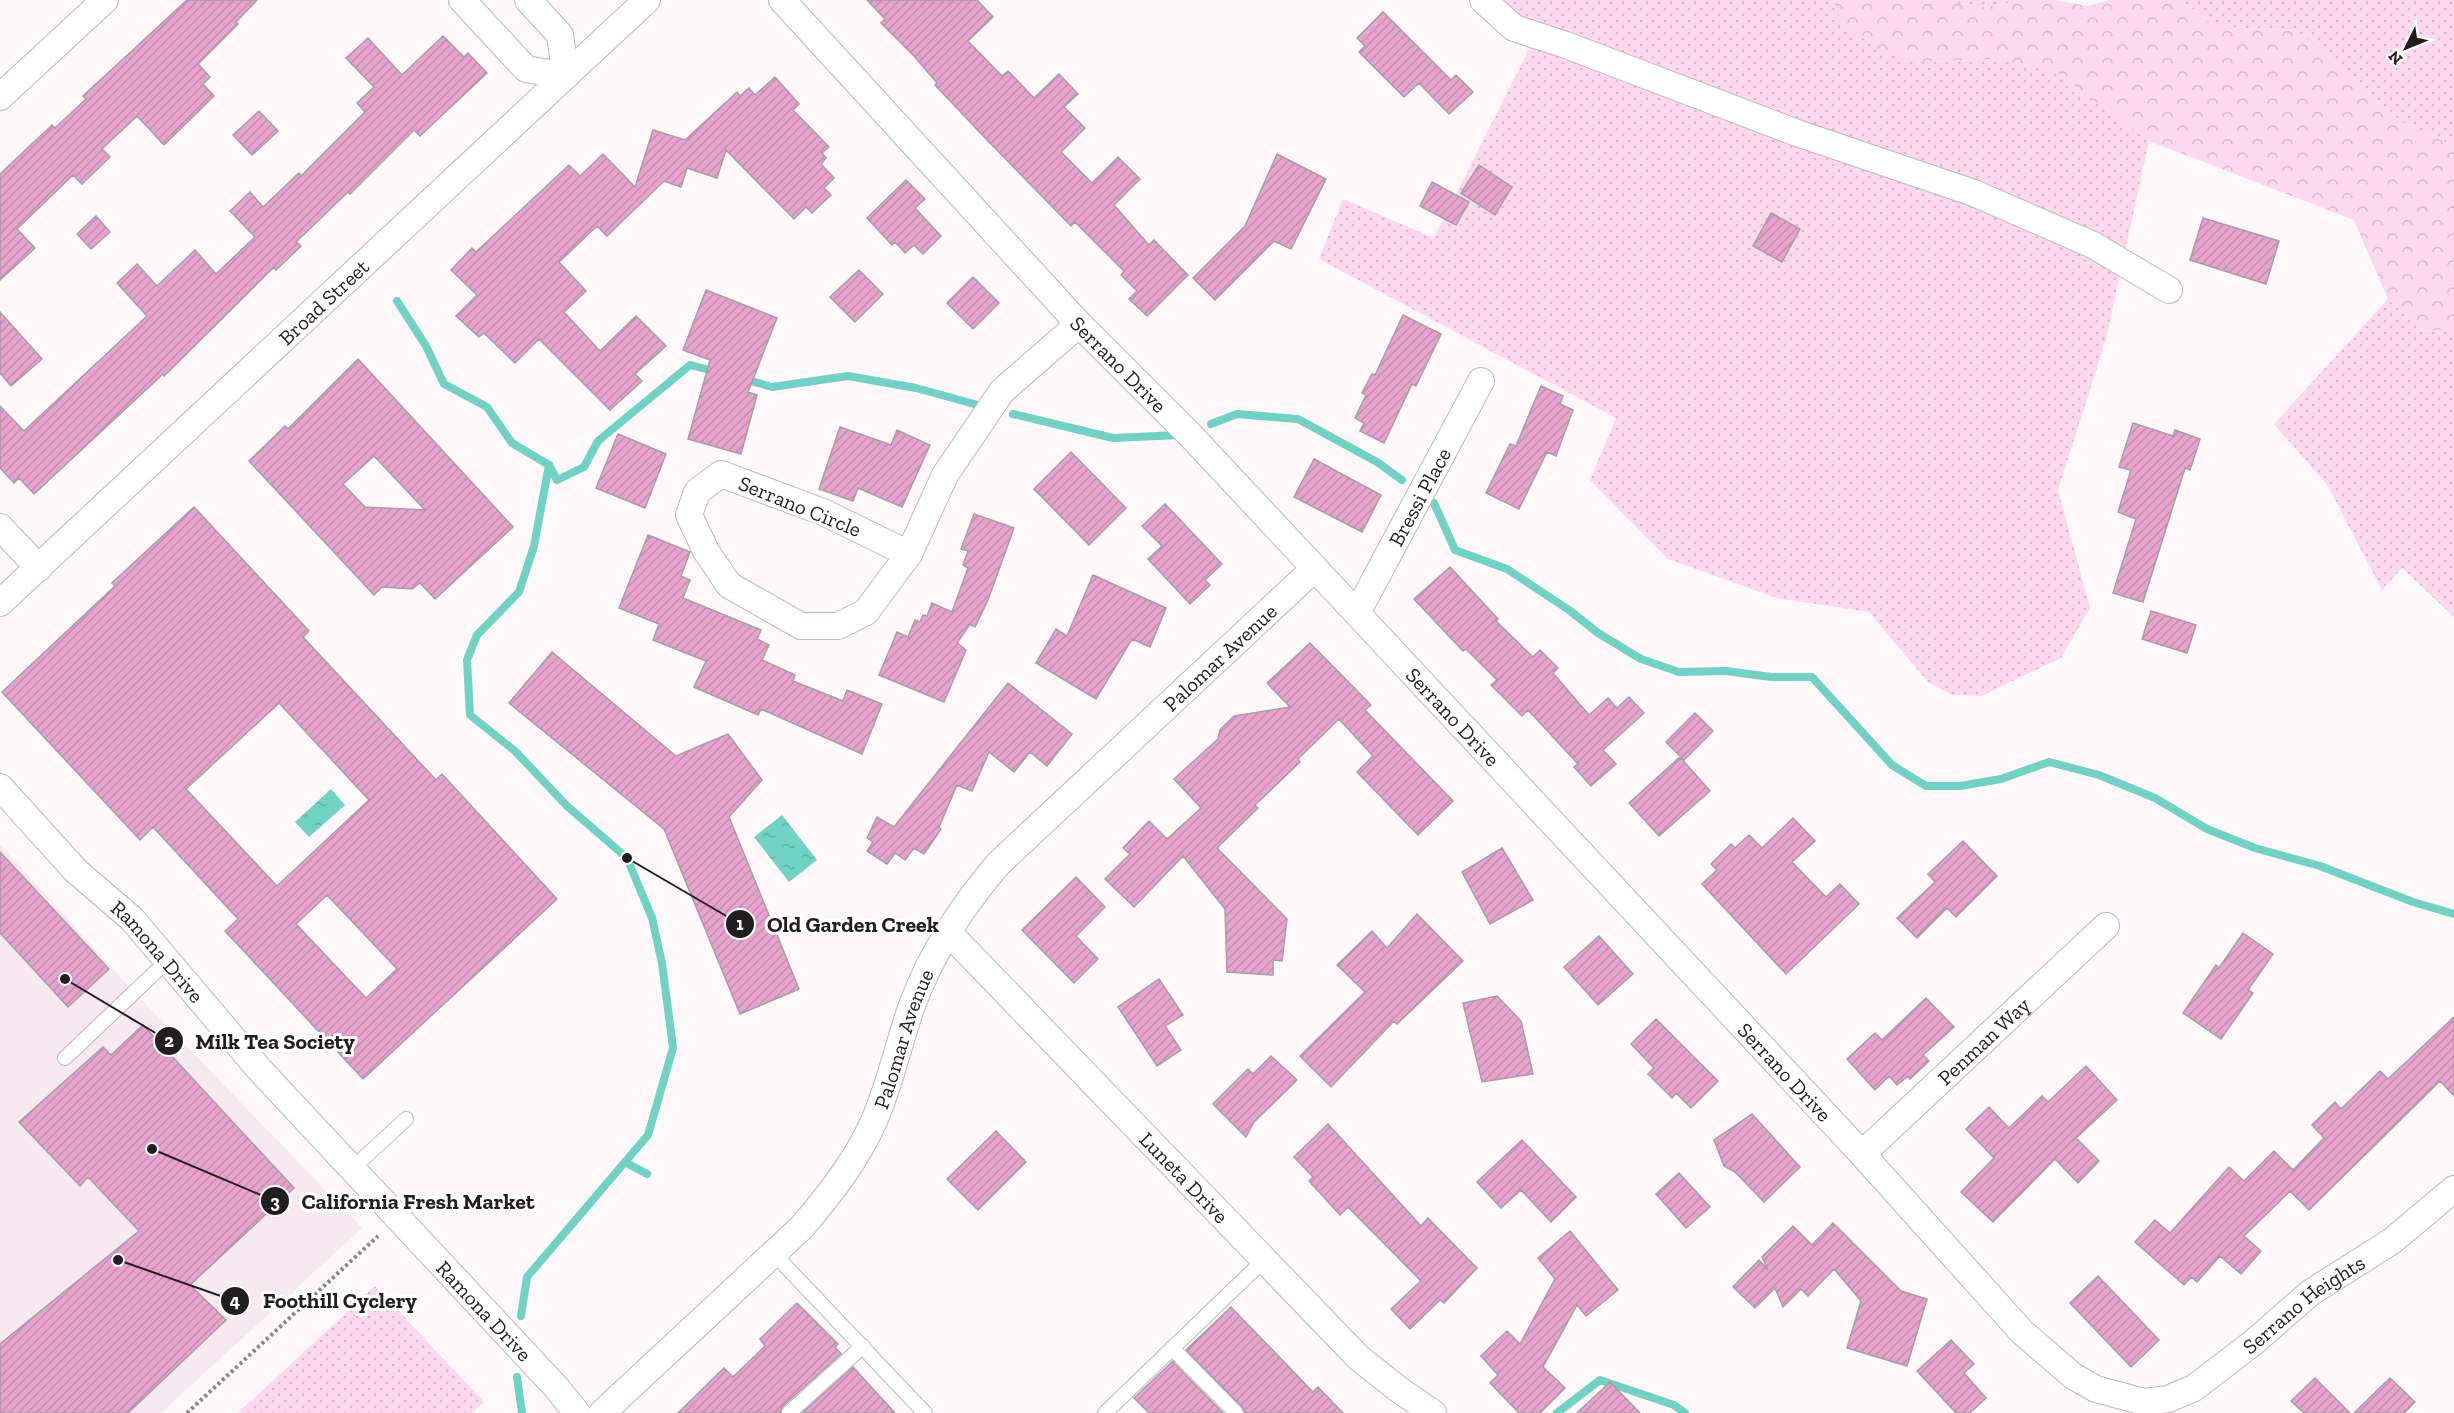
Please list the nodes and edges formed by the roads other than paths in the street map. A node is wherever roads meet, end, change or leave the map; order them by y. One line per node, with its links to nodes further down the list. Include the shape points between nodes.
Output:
1 (105, 0): 8 (street)
2 (462, 0): 7 (street, via 526,69)
3 (528, 0): 7 (street, via 560,35)
4 (647, 0): 7 (street, Broad Street)
5 (782, 0): 10 (street, Serrano Drive)
6 (1483, 0): 9 (street, via 1514,28 1797,133 1974,193 2093,245)
7 (566, 76): 14 (street, Broad Street)
8 (0, 98)
9 (2169, 290)
10 (1079, 324): 13 (street, Serrano Circle, via 1002,391 945,475); 15 (street, Serrano Drive)
11 (1481, 381): 17 (street, Bressi Place)
12 (0, 526): 14 (street)
13 (909, 554): 13 (street, Serrano Circle, via 866,612 838,626 801,626 729,585 688,515 697,492 721,474 823,512)
14 (39, 568): 16 (street, Broad Street)
15 (1315, 568): 17 (street, Serrano Drive); 20 (street, Palomar Avenue, via 998,864)
16 (0, 603)
17 (1357, 614): 24 (street, Serrano Drive)
18 (0, 787): 21 (street, Ramona Drive, via 76,871 132,919)
19 (2106, 926): 24 (street, Penman Way)
20 (947, 931): 27 (street, Palomar Avenue, via 911,1008 885,1093 854,1160 802,1227); 28 (street, Luneta Drive)
21 (167, 961): 22 (lane); 25 (street, Ramona Drive, via 260,1069)
22 (65, 1058)
23 (406, 1119): 25 (lane)
24 (1862, 1154): 31 (street, Serrano Drive, via 2022,1332 2051,1359 2096,1389)
25 (353, 1168): 32 (street, Ramona Drive)
26 (2454, 1189): 31 (street, Serrano Heights, via 2392,1241 2310,1293 2194,1388 2168,1398)
27 (774, 1254): 29 (lane); 33 (street, Palomar Avenue)
28 (1264, 1260): 30 (lane); 38 (street, Luneta Drive, via 1359,1358)
29 (863, 1346): 34 (lane); 35 (lane)
30 (1172, 1348): 36 (lane); 37 (lane)
31 (2144, 1401)
32 (576, 1413)
33 (602, 1413)
34 (789, 1413)
35 (925, 1413)
36 (1105, 1413)
37 (1236, 1413)
38 (1433, 1413)

